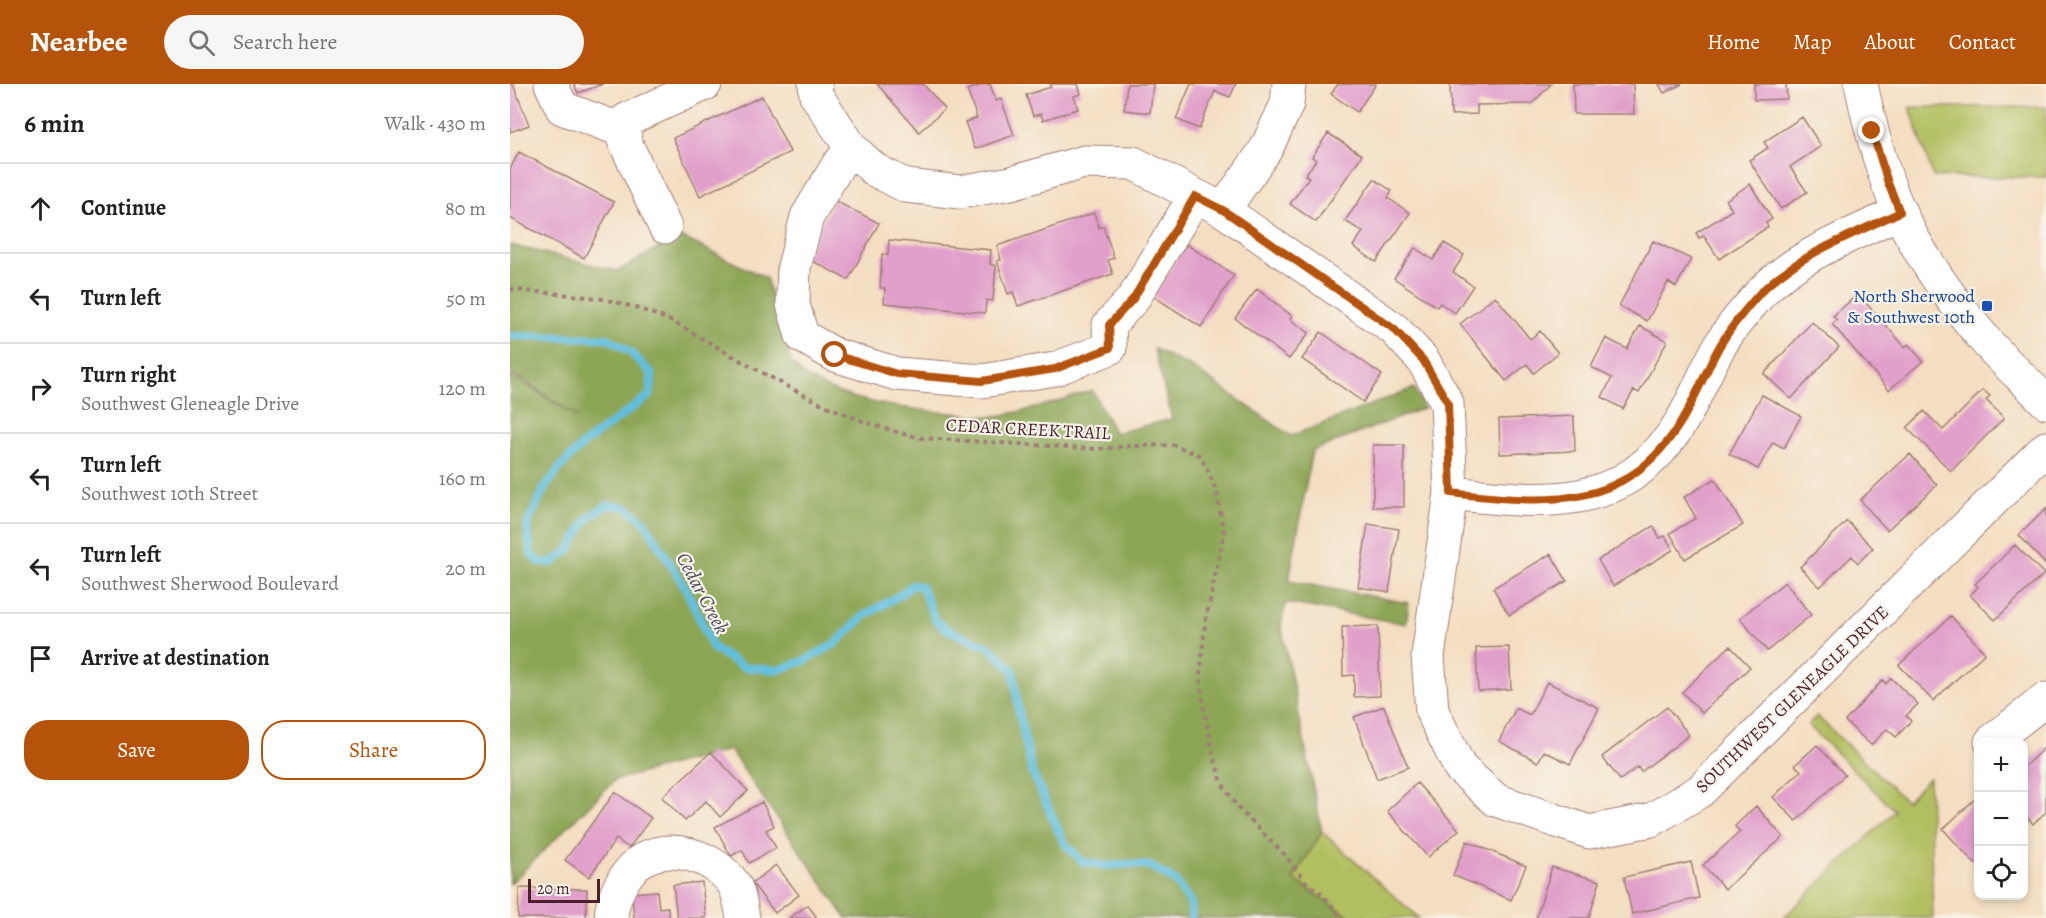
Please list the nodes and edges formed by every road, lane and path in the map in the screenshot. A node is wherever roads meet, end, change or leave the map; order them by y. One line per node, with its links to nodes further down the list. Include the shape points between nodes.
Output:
1 (551, 84): 6 (street, via 562,108)
2 (815, 84): 7 (street, SOUTHWEST GLENEAGLE DRIVE, via 816,95)
3 (1289, 84): 8 (street, via 1287,104 1266,149)
4 (1861, 84): 9 (street, via 1879,155)
5 (692, 87): 6 (street, via 626,120)
6 (624, 131): 10 (street, via 624,140)
7 (852, 149): 8 (street, SOUTHWEST GLENEAGLE DRIVE, via 874,170 906,186 960,192 1011,183 1084,162 1103,162 1133,164); 8 (street, via 807,217 794,267 793,304 802,336 835,355 897,374 982,381 1055,369 1110,348 1109,325)
8 (1209, 203): 14 (street, SOUTHWEST GLENEAGLE DRIVE, via 1394,329 1423,360 1448,403)
9 (1900, 212): 12 (street, via 1928,262 1966,316); 14 (street, via 1787,270 1761,293 1719,347 1682,421 1662,449 1615,485 1586,496 1547,500)
10 (665, 227)
11 (510, 289): 19 (path, CEDAR CREEK TRAIL, via 601,299 658,316 836,411 894,432 922,438 1098,449 1174,445 1199,455 1217,494 1224,532 1205,624 1200,677 1222,783 1237,807)
12 (2046, 402)
13 (2046, 448): 14 (street, SOUTHWEST GLENEAGLE DRIVE, via 1700,791 1651,820 1589,832 1496,800 1460,768 1432,711 1428,656)
14 (1451, 493)
15 (2046, 699): 16 (street)
16 (1997, 738)
17 (611, 918): 18 (street, via 622,880 640,861 666,852 699,856 721,869 734,885)
18 (744, 918)
19 (1342, 918)

